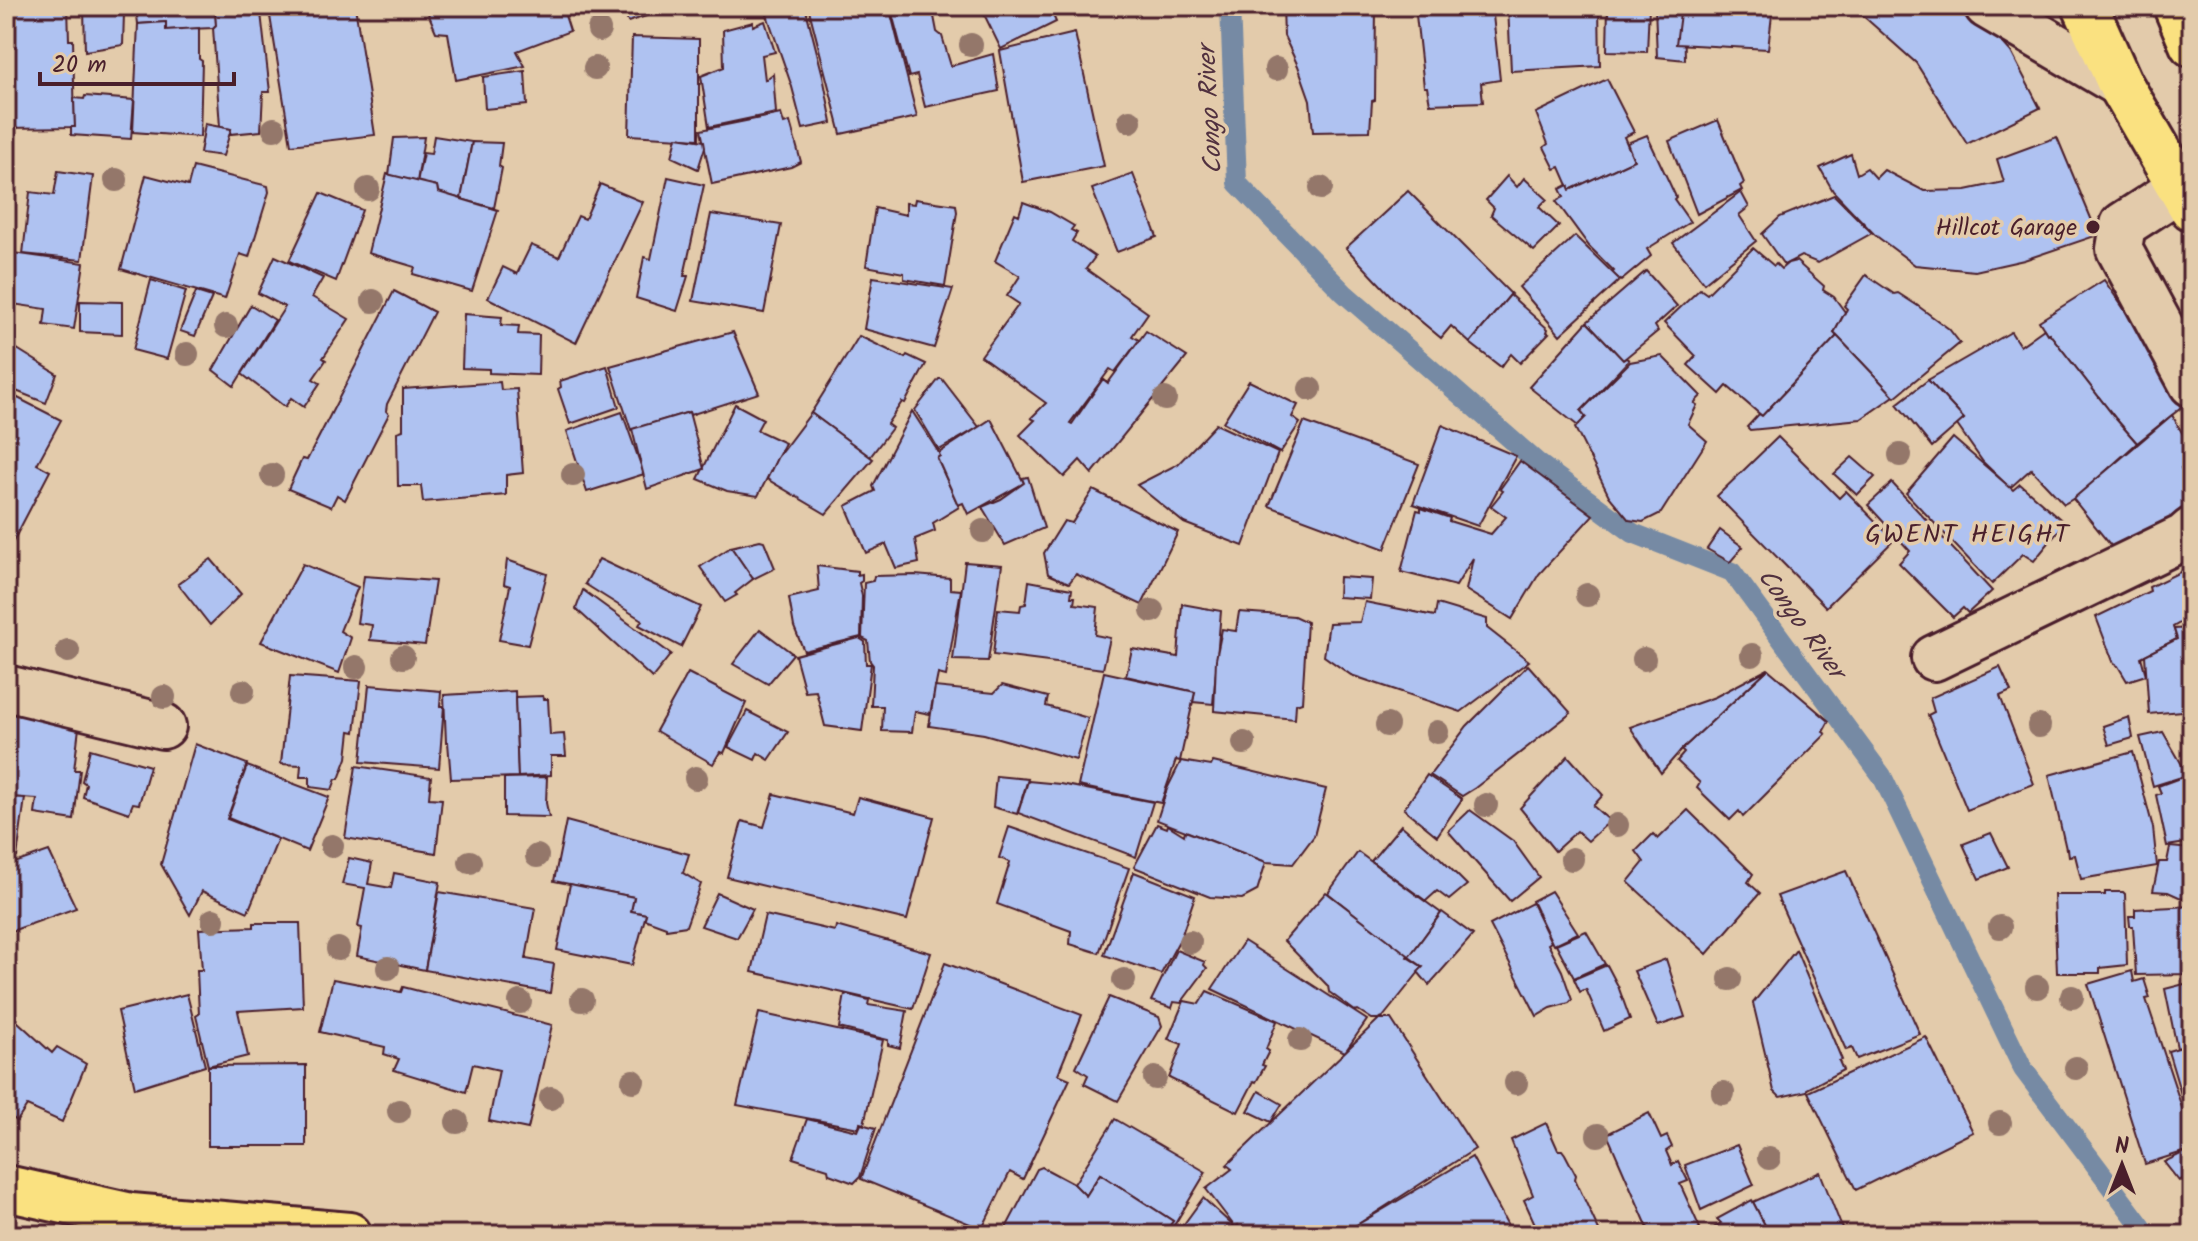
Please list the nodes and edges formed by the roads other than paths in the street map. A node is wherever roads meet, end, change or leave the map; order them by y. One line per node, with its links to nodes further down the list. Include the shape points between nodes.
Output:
1 (1987, 6): 5 (street)
2 (2085, 6): 5 (main road)
3 (2176, 6): 4 (main road)
4 (2192, 44)
5 (2120, 84): 6 (main road)
6 (2186, 198): 7 (street, via 2123,225 2119,249)
7 (2192, 384)
8 (2192, 530): 9 (street)
9 (1934, 658)
10 (6, 688): 11 (street)
11 (163, 726)
12 (6, 1188): 13 (main road, via 131,1216)
13 (349, 1235)

